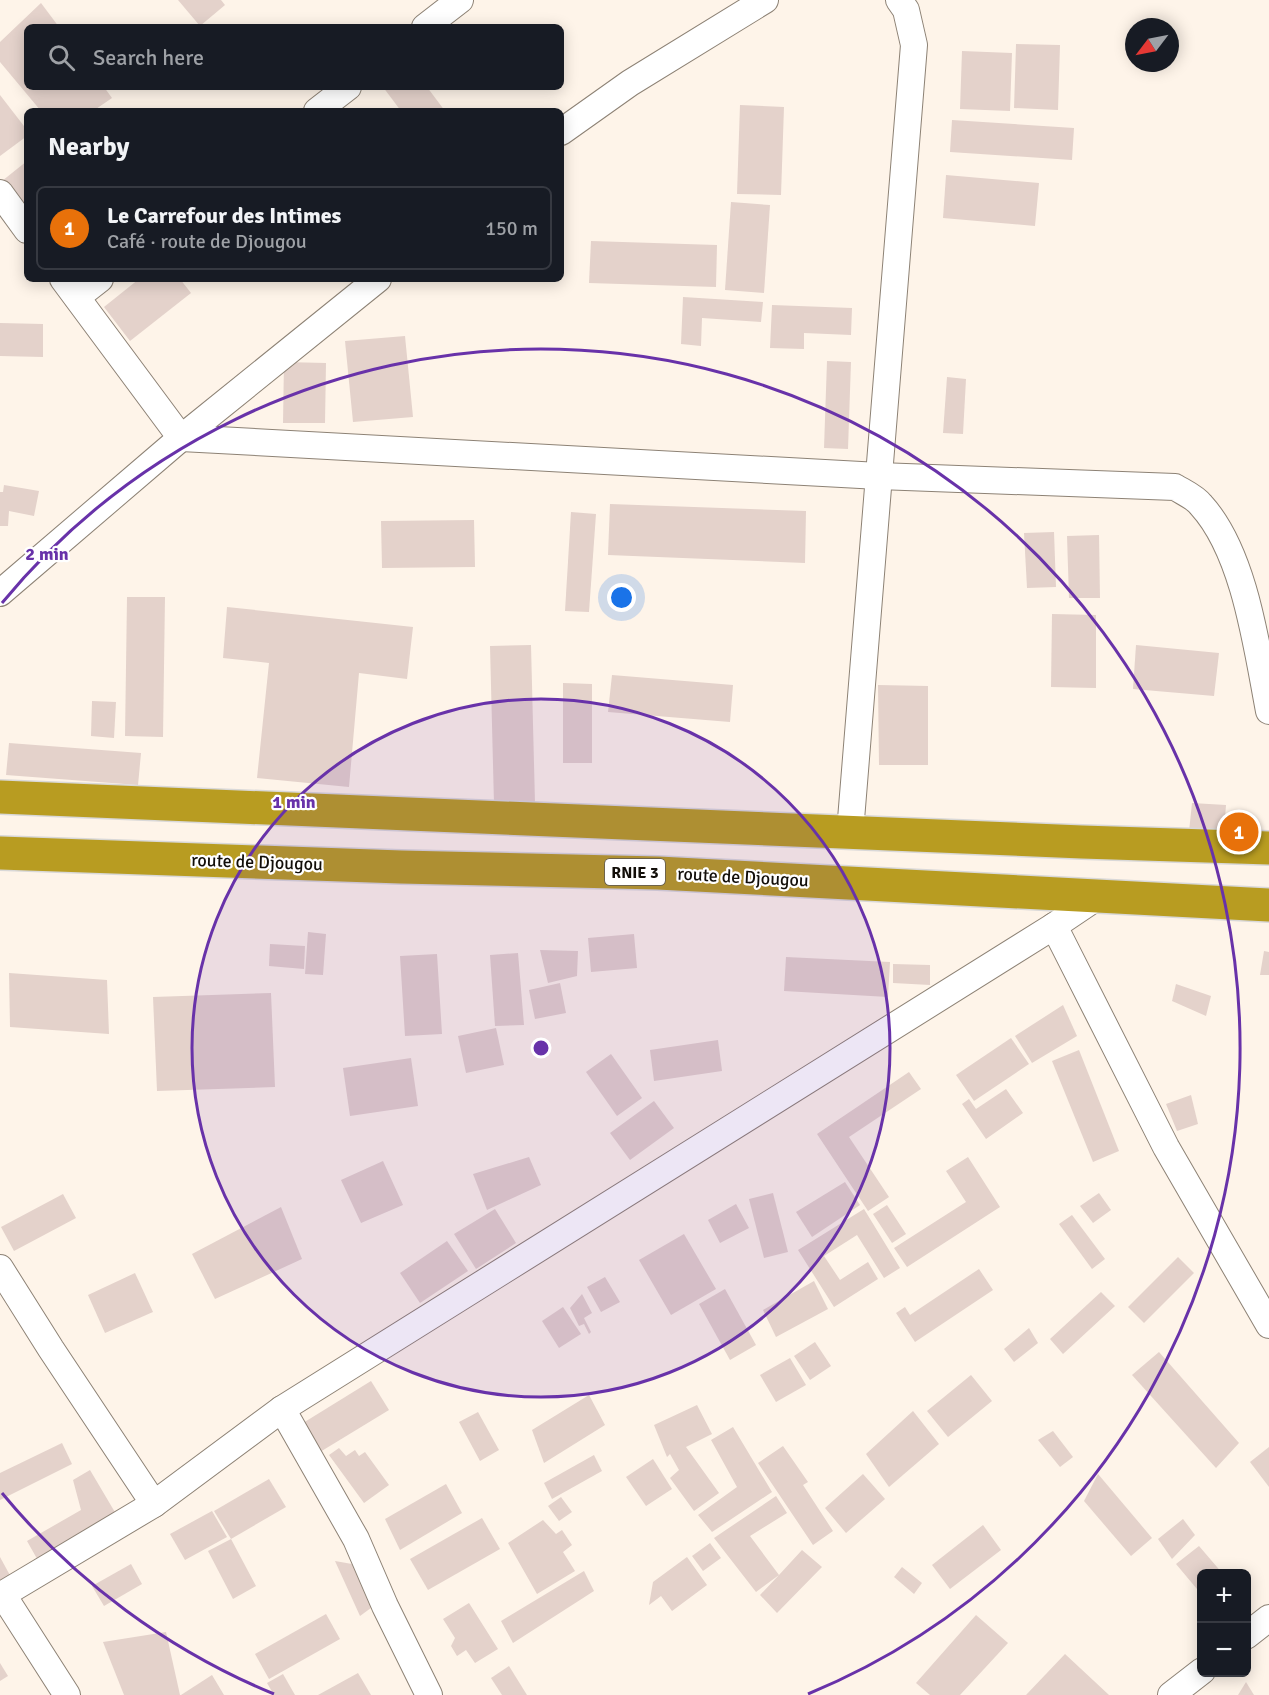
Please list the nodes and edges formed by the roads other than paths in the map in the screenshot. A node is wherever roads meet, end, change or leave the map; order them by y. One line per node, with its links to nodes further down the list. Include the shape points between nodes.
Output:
1 (460, 0): 4 (street)
2 (765, 0): 7 (street, via 630,83)
3 (898, 0): 14 (street, via 906,10 914,45)
4 (429, 24)
5 (344, 90): 6 (street)
6 (321, 108)
7 (564, 130)
8 (0, 193): 9 (street)
9 (24, 226)
10 (90, 282): 12 (street)
11 (374, 282): 13 (street)
12 (70, 288): 13 (street)
13 (181, 438): 14 (street); 15 (street)
14 (879, 476): 16 (street, via 1175,487 1200,503 1223,536 1248,606); 19 (street)
15 (0, 593)
16 (1269, 711)
17 (0, 797): 18 (highway)
18 (661, 824): 19 (highway); 22 (highway)
19 (850, 832): 20 (highway)
20 (1269, 848)
21 (0, 853): 22 (highway, route de Djougou / RNIE 3)
22 (658, 873): 23 (highway, route de Djougou / RNIE 3)
23 (1097, 897): 24 (highway, route de Djougou / RNIE 3); 25 (street)
24 (1269, 905)
25 (1054, 926): 27 (street, via 1166,1147); 28 (street)
26 (0, 1268): 29 (street)
27 (1269, 1324)
28 (282, 1409): 29 (street); 35 (street, via 356,1539)
29 (154, 1504): 30 (street)
30 (1, 1596): 34 (street)
31 (1269, 1618): 32 (street)
32 (1251, 1632)
33 (1197, 1675): 36 (street)
34 (67, 1695)
35 (429, 1695)
36 (1171, 1695)

